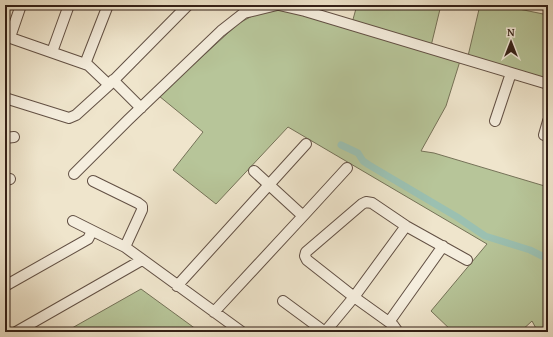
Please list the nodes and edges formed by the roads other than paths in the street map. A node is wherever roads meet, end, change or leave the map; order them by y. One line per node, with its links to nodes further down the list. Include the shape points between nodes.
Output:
1 (21, 5): 7 (street)
2 (69, 5): 8 (street)
3 (108, 5): 9 (street)
4 (188, 5): 11 (street)
5 (278, 5): 6 (street); 10 (street)
6 (245, 11): 14 (street)
7 (7, 37): 8 (street)
8 (52, 52): 9 (street)
9 (85, 64): 11 (street)
10 (511, 73): 12 (street); 15 (street)
11 (111, 82): 13 (street, via 76,115 69,118); 14 (street)
12 (548, 84)
13 (5, 98)
14 (141, 108): 21 (street)
15 (495, 121)
16 (548, 121): 17 (street)
17 (544, 135)
18 (306, 144): 23 (street)
19 (347, 168): 24 (street)
20 (254, 171): 23 (street)
21 (74, 174)
22 (93, 181): 29 (street, via 142,206)
23 (269, 185): 24 (street); 33 (street)
24 (303, 216): 36 (street)
25 (73, 221): 27 (street)
26 (406, 226): 28 (street); 34 (street); 34 (street, via 372,203 366,202 306,252 307,260)
27 (92, 231): 29 (street); 32 (street, via 88,239)
28 (443, 246): 31 (street); 37 (street)
29 (125, 247): 30 (street)
30 (142, 260): 33 (street); 38 (street)
31 (467, 260)
32 (5, 286)
33 (178, 286): 36 (street)
34 (354, 297): 37 (street); 40 (street)
35 (283, 301): 40 (street)
36 (214, 312): 39 (street)
37 (389, 322): 41 (street)
38 (16, 332)
39 (242, 332)
40 (325, 332)
41 (398, 332)

